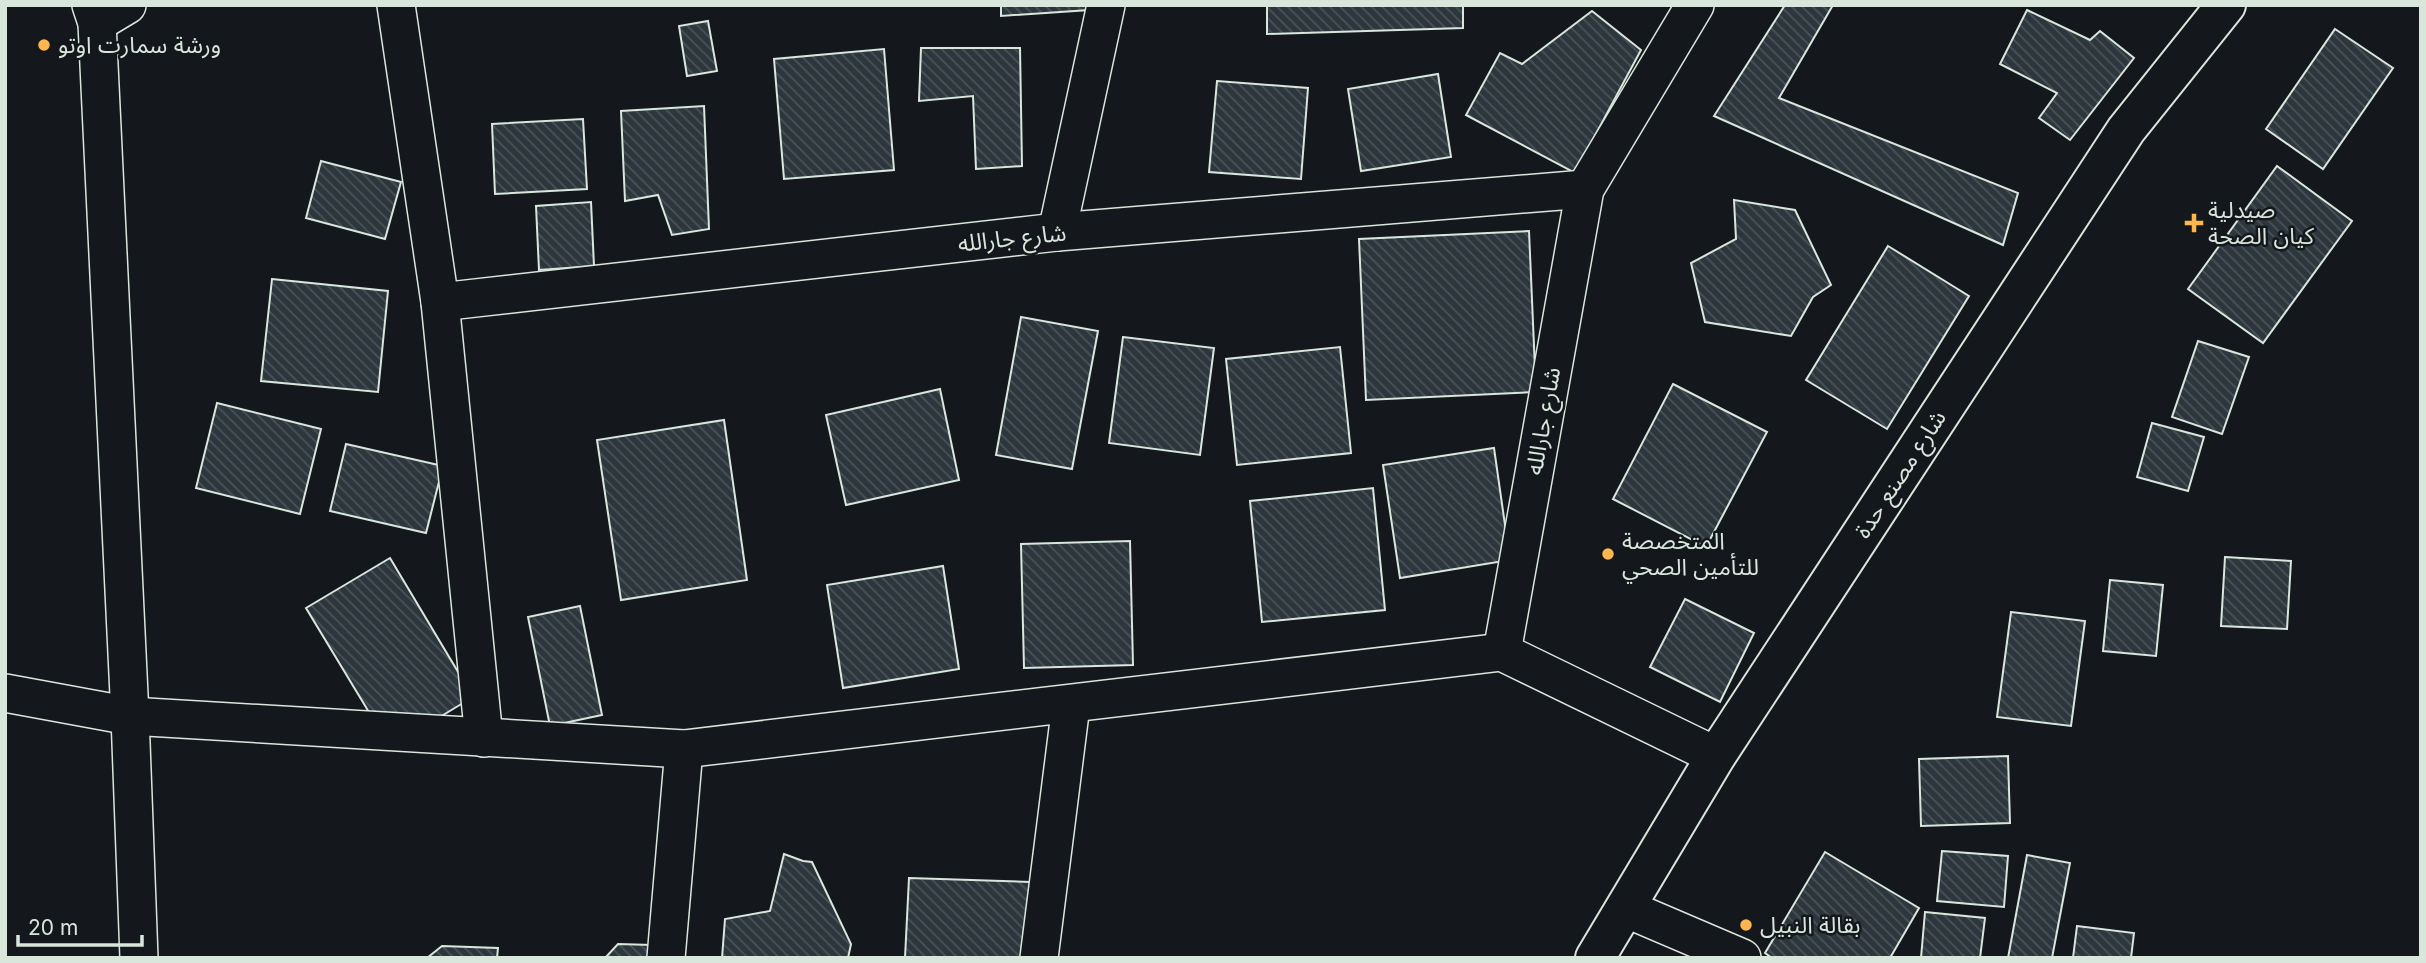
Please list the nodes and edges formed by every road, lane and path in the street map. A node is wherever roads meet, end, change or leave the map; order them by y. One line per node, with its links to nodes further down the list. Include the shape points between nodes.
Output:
1 (396, 5): 8 (street)
2 (1106, 5): 7 (street)
3 (1695, 5): 6 (street, شارع جارالله)
4 (2225, 5): 15 (street, شارع مصنع حدة, via 2126,130)
5 (105, 11): 12 (street)
6 (1585, 189): 7 (street, شارع جارالله); 9 (street, شارع جارالله)
7 (1057, 232): 8 (street, شارع جارالله)
8 (440, 302): 13 (street)
9 (1502, 652): 11 (street); 15 (street)
10 (5, 693): 12 (street)
11 (1071, 705): 14 (street); 19 (street)
12 (130, 716): 13 (street); 17 (street)
13 (484, 738): 14 (street)
14 (684, 749): 18 (street)
15 (1716, 756): 16 (street, شارع مصنع حدة)
16 (1625, 908): 20 (street, شارع مصنع حدة); 21 (street)
17 (139, 958)
18 (666, 958)
19 (1040, 958)
20 (1595, 958)
21 (1742, 958)

